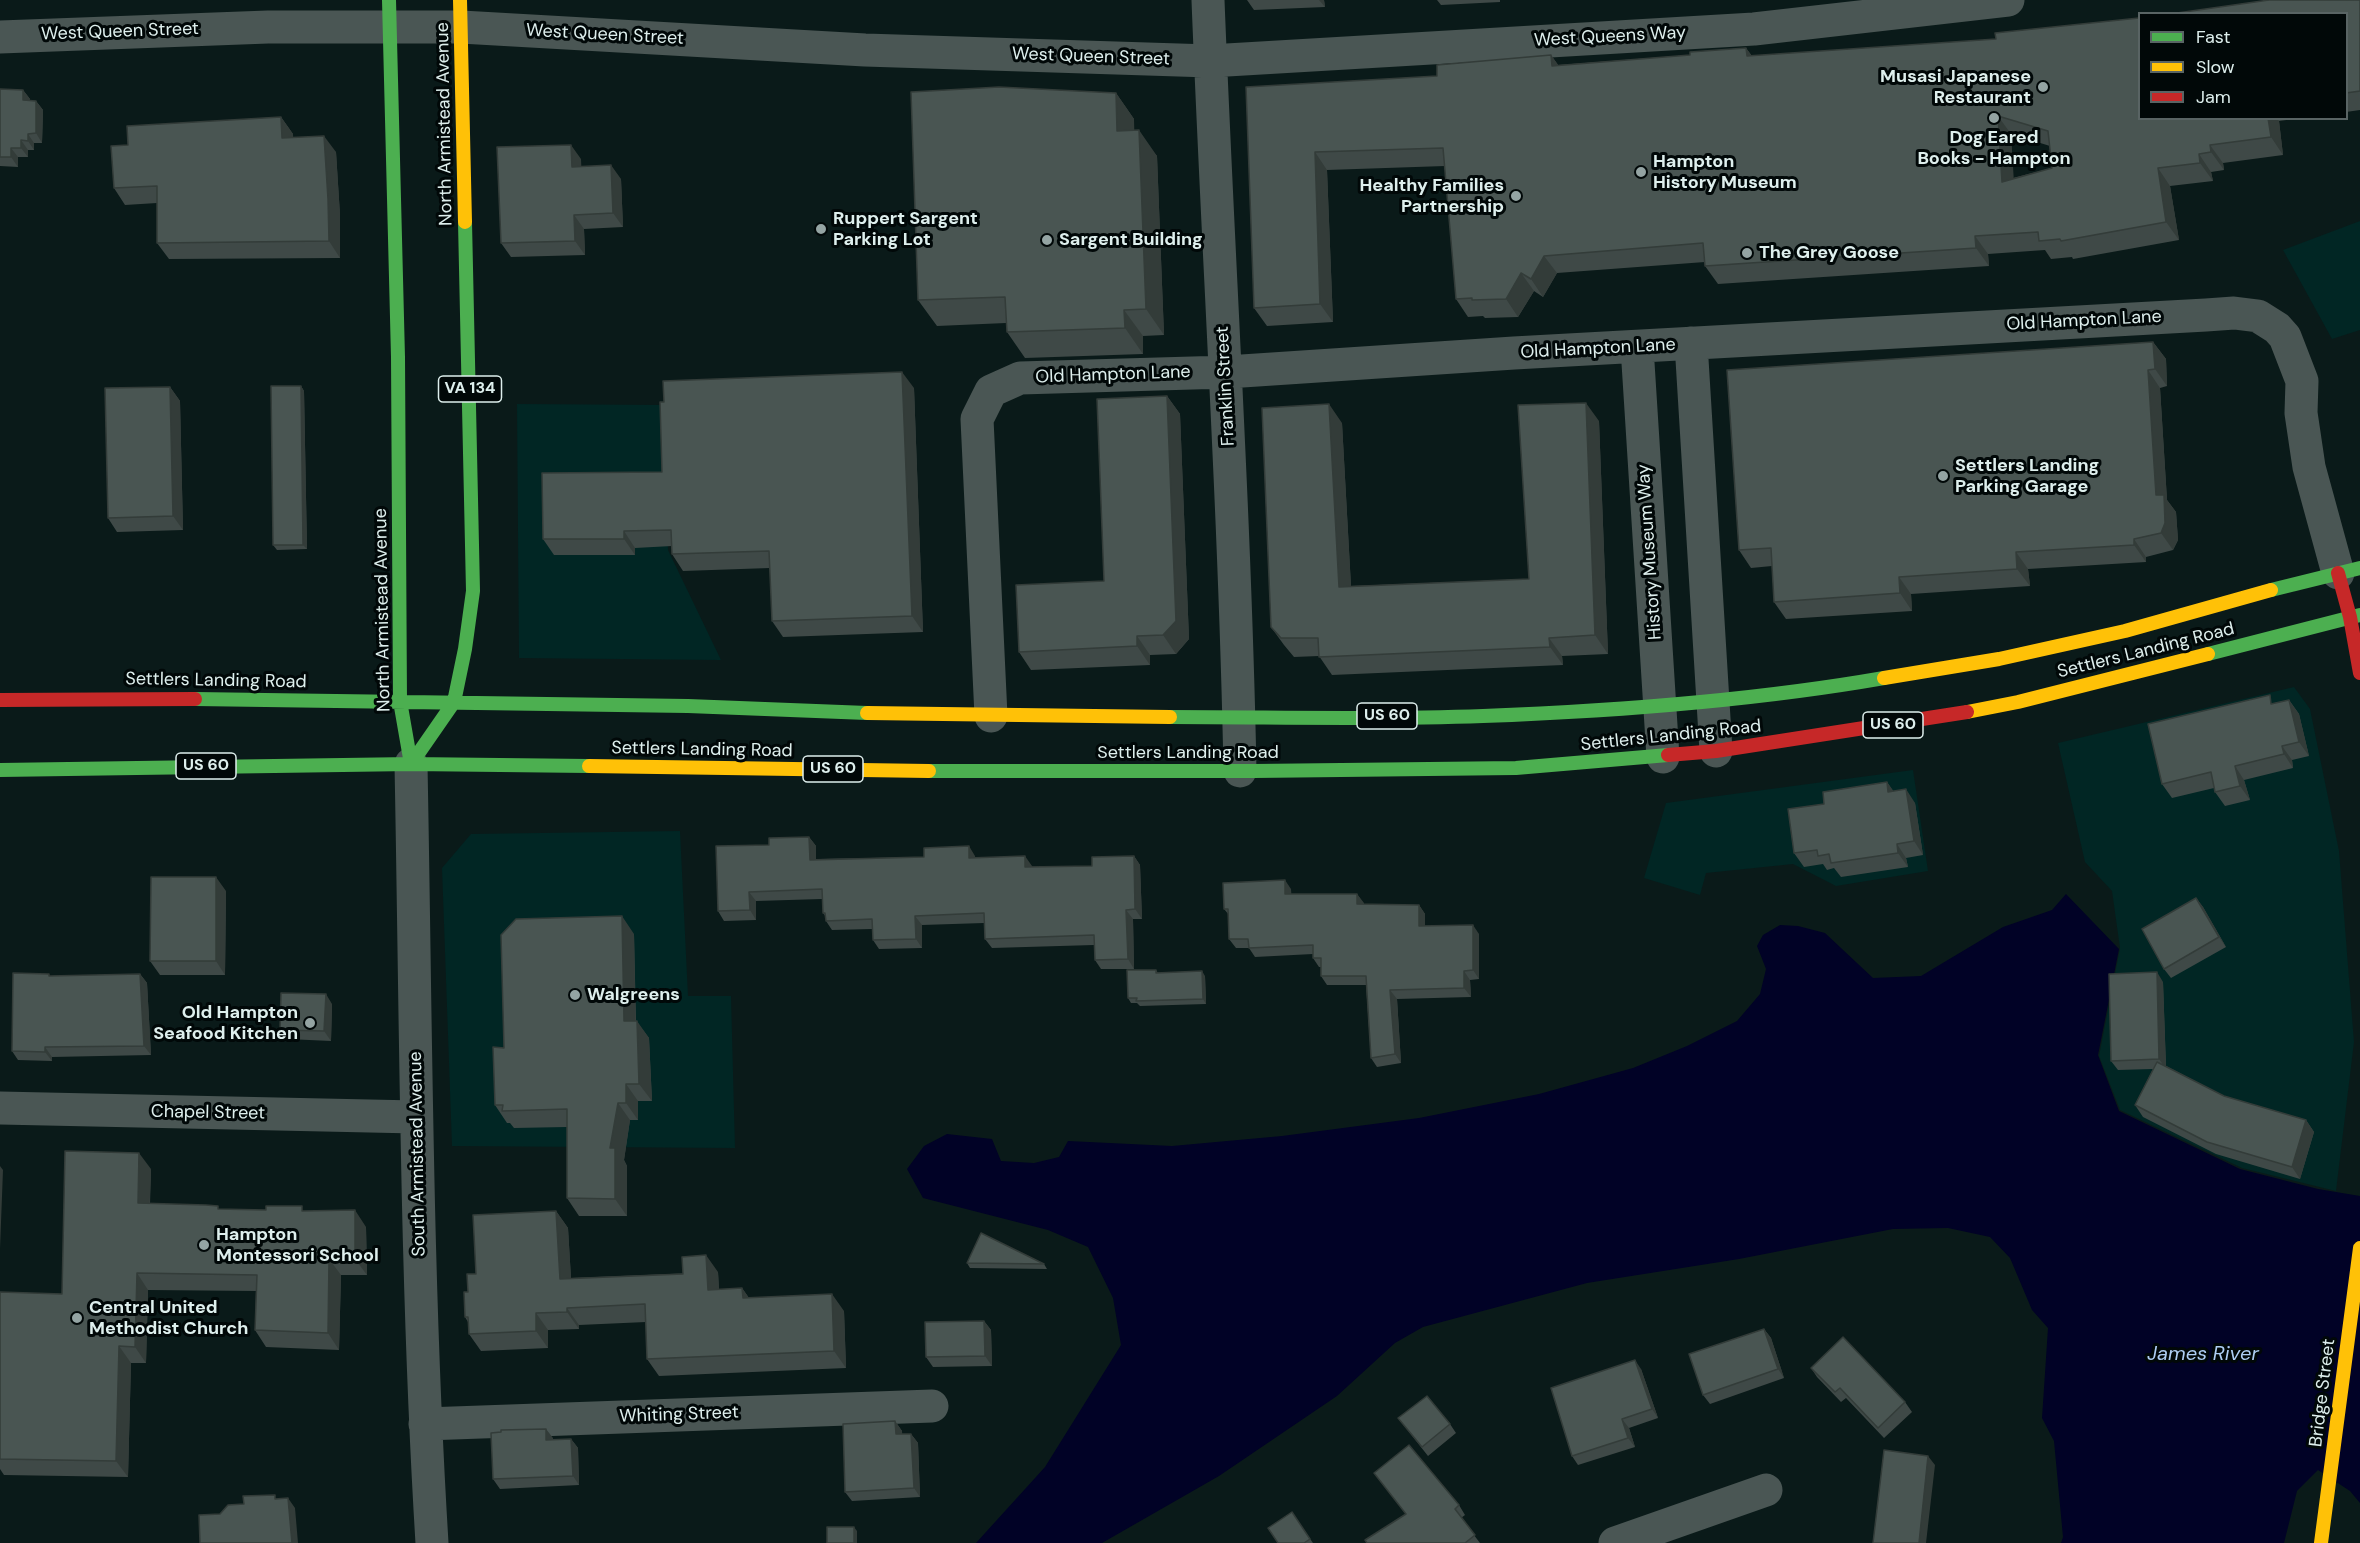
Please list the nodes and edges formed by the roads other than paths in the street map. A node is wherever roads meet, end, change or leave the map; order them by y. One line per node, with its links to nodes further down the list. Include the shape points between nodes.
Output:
1 (1208, 0): 7 (street, Franklin Street)
2 (2008, 0): 5 (street, West Queens Way)
3 (461, 13): 4 (street, West Queen Street); 7 (street, West Queen Street, via 865,50); 17 (main road, North Armistead Avenue / VA 134, via 473,591)
4 (390, 14): 6 (street, West Queen Street, via 268,27); 15 (main road, North Armistead Avenue, via 398,357)
5 (1757, 14): 7 (street, West Queens Way)
6 (0, 37)
7 (1210, 62): 10 (street, Franklin Street)
8 (1691, 343): 9 (street, Old Hampton Lane); 11 (street, Old Hampton Lane, via 2225,314 2258,316 2285,337 2302,381 2301,413 2309,467); 16 (street)
9 (1637, 347): 10 (street, Old Hampton Lane); 18 (street, History Museum Way)
10 (1227, 372): 19 (street, Old Hampton Lane, via 1020,378 991,391 977,419); 20 (street, Franklin Street)
11 (2349, 570): 12 (main road); 16 (main road, Settlers Landing Road / US 60, via 2125,631 1999,659 1816,690)
12 (2355, 616): 13 (main road); 21 (main road, Settlers Landing Road / US 60, via 2018,702)
13 (2360, 674)
14 (0, 699): 15 (main road, Settlers Landing Road / US 60)
15 (400, 701): 17 (main road, Settlers Landing Road / US 60); 23 (main road, North Armistead Avenue)
16 (1713, 701): 18 (main road, Settlers Landing Road / US 60); 21 (street)
17 (453, 702): 19 (main road, Settlers Landing Road / US 60); 23 (main road, North Armistead Avenue / VA 134)
18 (1660, 706): 20 (main road, Settlers Landing Road / US 60, via 1480,716); 22 (street, History Museum Way)
19 (992, 716): 20 (main road, Settlers Landing Road / US 60)
20 (1239, 717): 25 (street, Franklin Street)
21 (1716, 751): 22 (main road, Settlers Landing Road / US 60)
22 (1663, 756): 25 (main road, Settlers Landing Road / US 60, via 1516,768)
23 (411, 764): 24 (main road, Settlers Landing Road / US 60); 25 (main road, Settlers Landing Road / US 60); 27 (street, South Armistead Avenue)
24 (0, 770)
25 (1240, 771)
26 (0, 1108): 27 (street, Chapel Street)
27 (416, 1117): 30 (street, South Armistead Avenue)
28 (2360, 1248): 34 (main road, Bridge Street)
29 (932, 1406): 30 (street, Whiting Street)
30 (425, 1424): 32 (street, South Armistead Avenue)
31 (1766, 1490): 33 (street)
32 (432, 1543)
33 (1616, 1543)
34 (2321, 1543)

